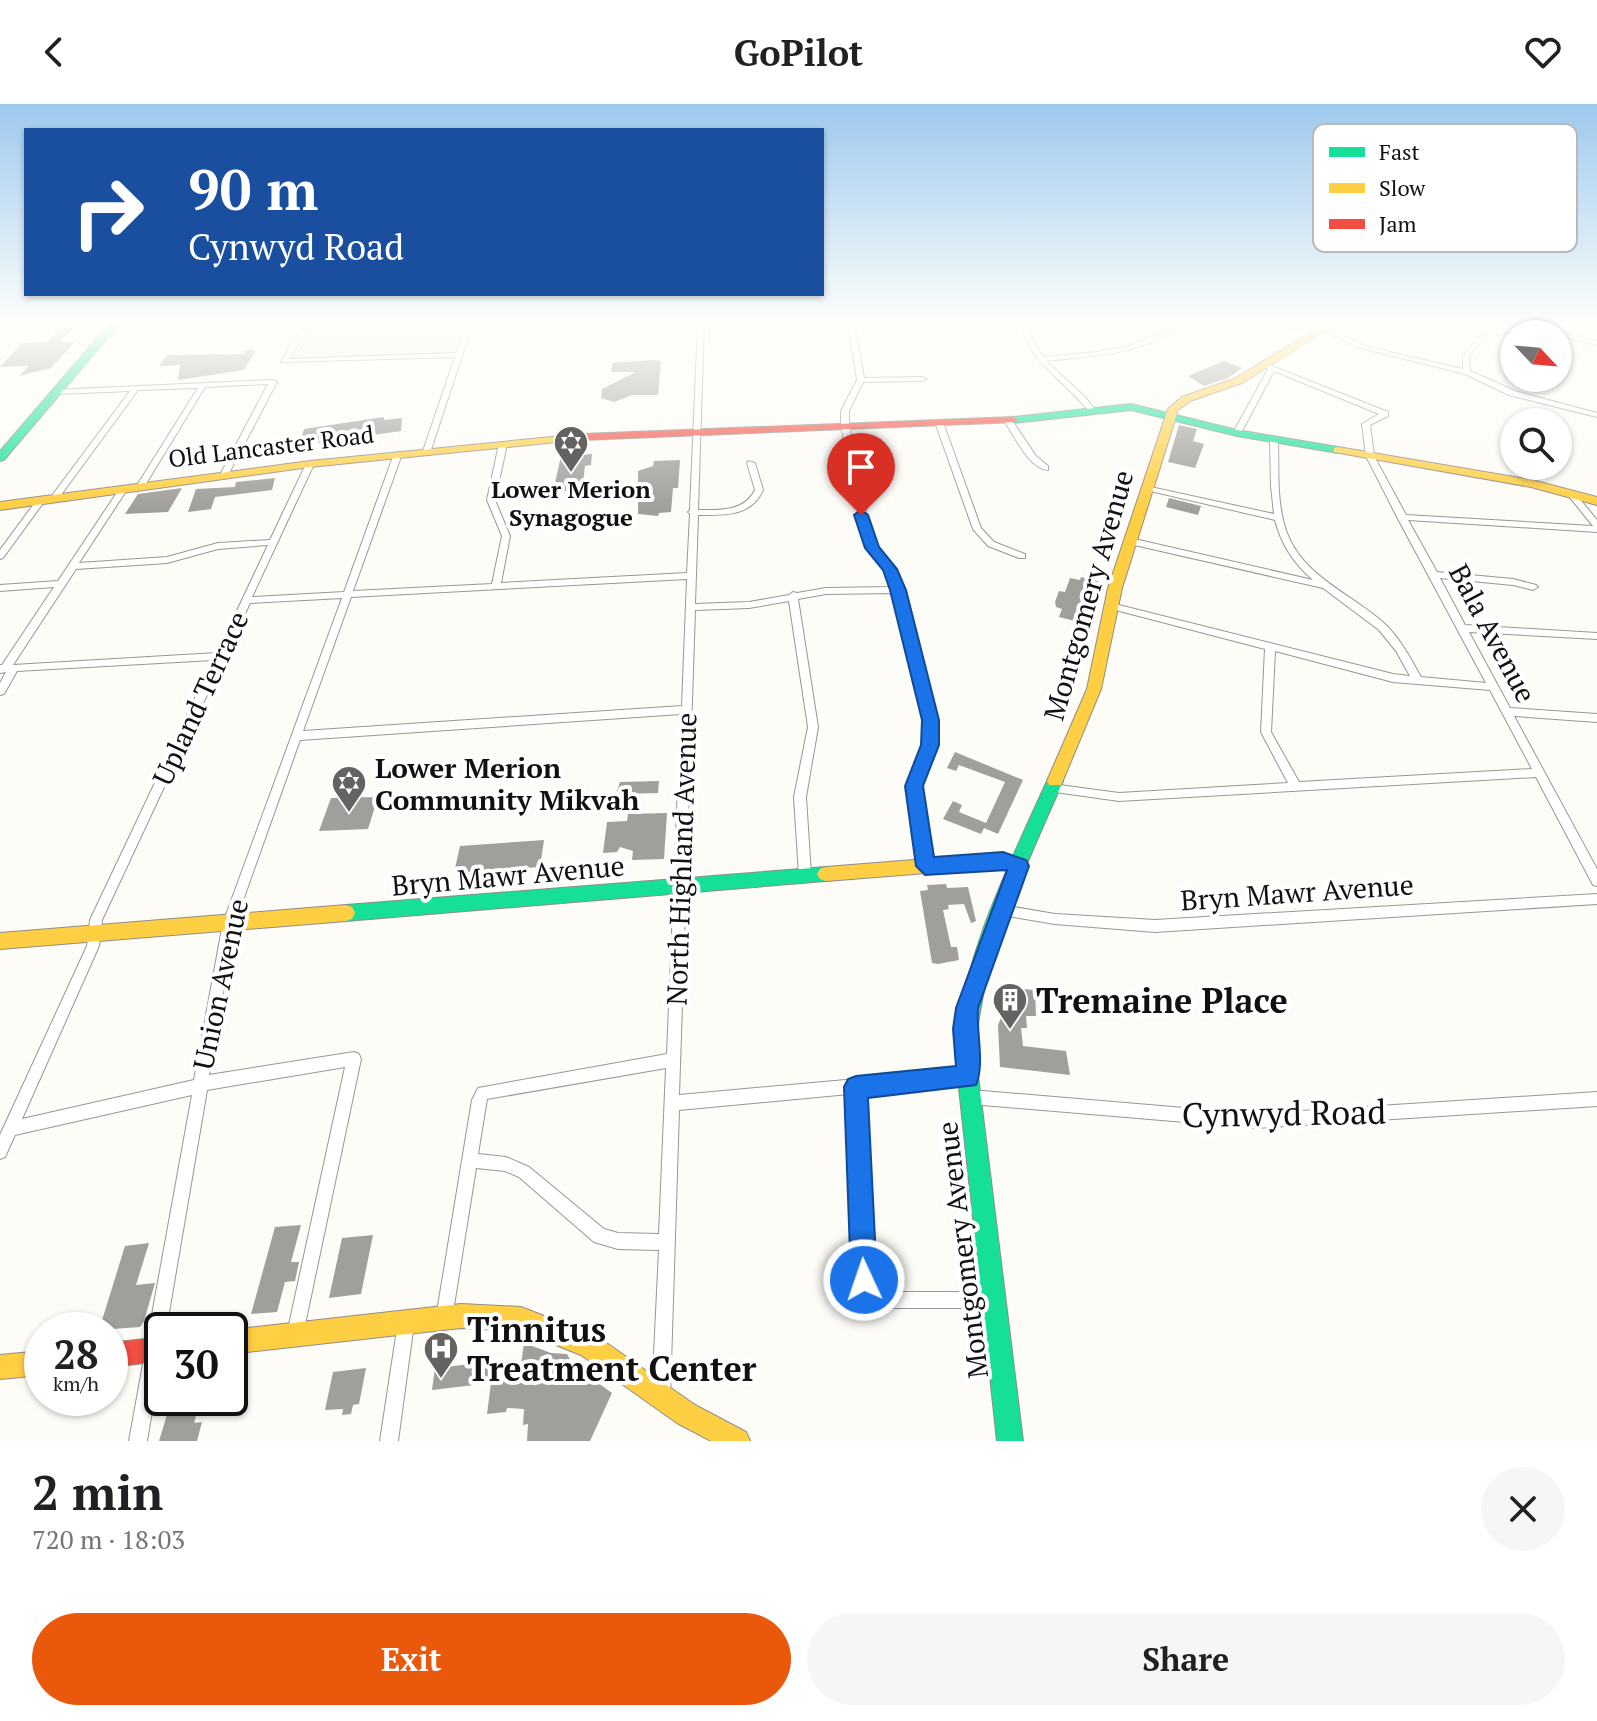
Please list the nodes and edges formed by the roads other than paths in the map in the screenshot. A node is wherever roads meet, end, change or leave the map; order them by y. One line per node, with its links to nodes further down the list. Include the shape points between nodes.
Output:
1 (63, 384): 14 (main road)
2 (217, 384): 12 (street)
3 (273, 384): 32 (street)
4 (449, 384): 25 (street)
5 (699, 384): 21 (street, North Highland Avenue)
6 (859, 384): 20 (street, via 845,411)
7 (1070, 384): 15 (street)
8 (1229, 384): 16 (main road, via 1181,401)
9 (1260, 384): 22 (street)
10 (1311, 384): 27 (street, via 1385,414 1366,424)
11 (1494, 384): 17 (street)
12 (203, 385): 13 (street); 33 (street)
13 (135, 389): 14 (street); 36 (street)
14 (56, 392): 28 (main road)
15 (1092, 411): 16 (main road, Old Lancaster Road, via 1135,407); 18 (main road, Old Lancaster Road)
16 (1170, 414): 22 (main road, Old Lancaster Road); 34 (main road, Montgomery Avenue)
17 (1597, 415)
18 (1008, 421): 19 (main road, Old Lancaster Road); 31 (street)
19 (940, 425): 20 (main road, Old Lancaster Road); 46 (street, via 977,529 991,544)
20 (846, 428): 21 (main road, Old Lancaster Road); 55 (street, via 866,533)
21 (698, 431): 24 (main road, Old Lancaster Road); 39 (street, North Highland Avenue)
22 (1237, 433): 23 (main road, Old Lancaster Road)
23 (1274, 440): 27 (main road, Old Lancaster Road); 41 (street)
24 (503, 444): 25 (main road, Old Lancaster Road); 52 (street, via 491,500 506,536)
25 (427, 451): 26 (main road, Old Lancaster Road)
26 (398, 454): 30 (main road, Old Lancaster Road); 56 (street, Union Avenue)
27 (1370, 456): 35 (main road, Old Lancaster Road); 40 (street, Bala Avenue)
28 (0, 458)
29 (751, 463): 39 (street, via 759,490 753,502 733,510)
30 (310, 464): 32 (main road, Old Lancaster Road); 44 (street, Upland Terrace)
31 (1045, 468)
32 (224, 475): 33 (main road, Old Lancaster Road)
33 (132, 487): 36 (main road, Old Lancaster Road); 47 (street)
34 (1146, 488): 41 (street); 43 (main road, Montgomery Avenue)
35 (1571, 494): 37 (main road, Old Lancaster Road); 42 (street)
36 (48, 498): 38 (main road, Old Lancaster Road); 45 (street)
37 (1597, 501)
38 (0, 506)
39 (692, 512): 49 (street, North Highland Avenue)
40 (1401, 517): 42 (street); 48 (street, Bala Avenue)
41 (1278, 518): 51 (street, via 1298,560)
42 (1597, 528)
43 (1130, 541): 51 (street); 59 (main road, Montgomery Avenue)
44 (273, 542): 47 (street, via 224,545 167,560); 58 (street, Upland Terrace)
45 (0, 556)
46 (1022, 556)
47 (73, 566): 50 (street)
48 (1433, 575): 53 (street); 61 (street, Bala Avenue)
49 (691, 576): 52 (street); 60 (street, North Highland Avenue)
50 (62, 584): 54 (street); 65 (street)
51 (1324, 585): 66 (street, via 1375,621 1402,649)
52 (496, 586): 56 (street)
53 (1533, 587)
54 (0, 588)
55 (898, 590): 57 (street); 77 (street, via 930,720 930,745 914,786)
56 (346, 595): 58 (street); 72 (street, Union Avenue)
57 (793, 595): 60 (street, via 749,605); 79 (street, via 813,727 800,797)
58 (245, 600): 64 (street, Upland Terrace)
59 (1111, 606): 63 (street); 74 (main road, Montgomery Avenue, via 1094,689)
60 (690, 607): 69 (street, North Highland Avenue)
61 (1461, 628): 62 (street); 67 (street, Bala Avenue)
62 (1597, 636)
63 (1270, 648): 66 (street); 75 (street, via 1266,732)
64 (219, 656): 65 (street); 85 (street, Upland Terrace)
65 (6, 669): 68 (street)
66 (1418, 681): 67 (street)
67 (1493, 687): 70 (street, Bala Avenue)
68 (0, 691)
69 (686, 710): 72 (street); 81 (street, North Highland Avenue)
70 (1506, 712): 71 (street); 73 (street, Bala Avenue)
71 (1597, 718)
72 (295, 736): 84 (street, Union Avenue)
73 (1539, 773): 75 (street); 76 (street, Bala Avenue)
74 (1052, 788): 75 (street, via 1119,797); 78 (main road, Montgomery Avenue)
75 (1296, 788)
76 (1592, 859): 80 (street, Bala Avenue)
77 (925, 866): 78 (main road, Bryn Mawr Avenue, via 1003,861); 79 (main road, Bryn Mawr Avenue)
78 (1019, 866): 83 (main road, Montgomery Avenue)
79 (805, 875): 81 (main road, Bryn Mawr Avenue)
80 (1597, 881)
81 (680, 886): 84 (main road, Bryn Mawr Avenue); 87 (street, North Highland Avenue)
82 (1597, 899): 83 (street, Bryn Mawr Avenue, via 1155,926)
83 (1002, 910): 88 (main road, Montgomery Avenue, via 967,1008)
84 (229, 923): 85 (main road, Bryn Mawr Avenue); 89 (street, Union Avenue)
85 (94, 934): 86 (main road, Bryn Mawr Avenue); 94 (street, Upland Terrace)
86 (0, 941)
87 (674, 1060): 93 (street, North Highland Avenue); 96 (street, via 487,1091 479,1100)
88 (968, 1076): 90 (street); 91 (main road, Montgomery Avenue)
89 (199, 1086): 94 (street); 99 (street, Union Avenue); 102 (street, via 354,1059)
90 (856, 1087): 93 (street); 98 (street, via 868,1291 882,1300)
91 (971, 1097): 92 (street, Cynwyd Road, via 1256,1121); 98 (main road, Montgomery Avenue)
92 (1597, 1099)
93 (672, 1103): 97 (street, North Highland Avenue)
94 (10, 1129): 95 (street, Upland Terrace)
95 (0, 1152)
96 (469, 1160): 97 (street, via 524,1172 600,1236); 100 (street)
97 (667, 1242): 106 (street, North Highland Avenue)
98 (994, 1300): 111 (main road, Montgomery Avenue)
99 (164, 1312)
100 (444, 1318): 101 (main road); 106 (main road, via 502,1317 556,1330 596,1350)
101 (406, 1323): 102 (main road); 109 (street)
102 (295, 1335): 103 (main road)
103 (248, 1340)
104 (24, 1365): 105 (main road)
105 (0, 1367)
106 (661, 1397): 110 (main road)
107 (144, 1414): 108 (street, Union Avenue)
108 (138, 1441)
109 (389, 1441)
110 (737, 1441)
111 (1010, 1441)

